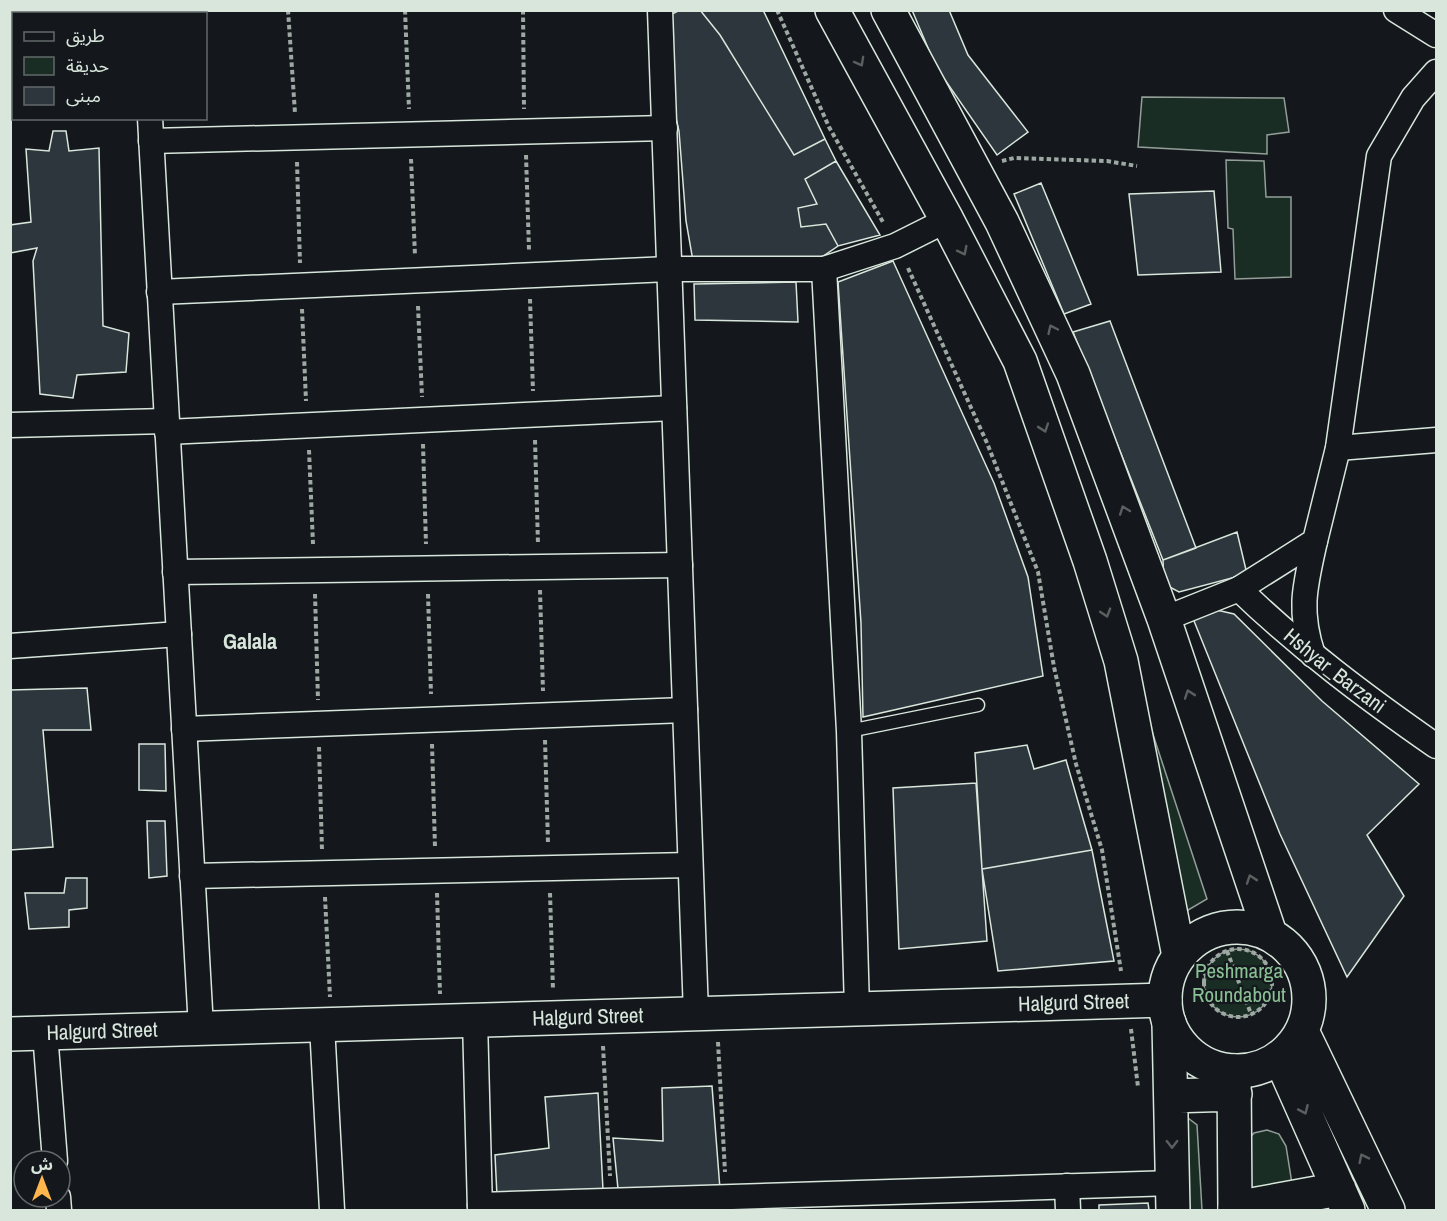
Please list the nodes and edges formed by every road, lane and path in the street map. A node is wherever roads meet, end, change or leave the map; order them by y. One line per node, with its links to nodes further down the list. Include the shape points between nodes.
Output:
1 (288, 10): 15 (path)
2 (405, 10): 14 (path)
3 (523, 10): 13 (path)
4 (660, 10): 11 (street)
5 (777, 10): 19 (path, via 829,127)
6 (832, 10): 18 (main road, one-way to 18)
7 (888, 10): 32 (main road, one-way to 7, via 1073,374 1002,222)
8 (1396, 10): 9 (street)
9 (1437, 35)
10 (1437, 72): 27 (street, via 1413,98 1379,156)
11 (665, 128): 13 (street); 20 (street)
12 (150, 130): 15 (street); 22 (street)
13 (525, 132): 14 (street)
14 (410, 135): 15 (street)
15 (297, 137)
16 (995, 162): 17 (path, via 1014,158 1107,161)
17 (1137, 166)
18 (947, 220): 19 (street); 45 (main road, one-way to 45, via 1020,361 1090,561 1121,661)
19 (896, 246): 21 (street); 46 (path, via 987,443 1038,572 1076,764 1102,850)
20 (669, 268): 21 (street); 22 (street); 23 (street)
21 (824, 268): 39 (street)
22 (159, 292): 25 (street)
23 (674, 408): 25 (street); 29 (street)
24 (10, 425): 25 (street)
25 (167, 427): 30 (street)
26 (1437, 440): 27 (street)
27 (1338, 448): 28 (street)
28 (1315, 541): 31 (street); 35 (street, via 1305,586 1304,627)
29 (680, 565): 30 (street); 37 (street)
30 (175, 572): 33 (street)
31 (1239, 589): 32 (street); 35 (street, Hshyar_Barzani)
32 (1164, 620): 43 (main road, one-way to 32)
33 (179, 634): 34 (street); 38 (street)
34 (10, 646)
35 (1313, 655): 40 (street, Hshyar_Barzani)
36 (978, 705): 39 (lane)
37 (685, 710): 38 (street); 41 (street)
38 (184, 729): 42 (street)
39 (849, 731): 47 (street)
40 (1437, 746)
41 (690, 865): 42 (street); 49 (street)
42 (192, 876): 54 (street)
43 (1270, 934): 45 (main road, via 1240,927 1221,929 1202,936); 55 (main road, via 1295,956 1306,976 1309,1009)
44 (1227, 951): 50 (path); 50 (path, via 1248,951 1261,958 1269,969 1270,993 1265,1004); 50 (path, via 1208,970 1208,996 1225,1014)
45 (1179, 956): 48 (main road, via 1168,977)
46 (1127, 1001): 47 (main road, Halgurd Street); 48 (main road, Halgurd Street); 61 (path)
47 (857, 1009): 49 (main road, Halgurd Street)
48 (1167, 1011): 59 (main road, via 1179,1041 1194,1057); 60 (main road)
49 (706, 1014): 51 (main road, Halgurd Street); 64 (path)
50 (1251, 1014)
51 (602, 1017): 52 (main road, Halgurd Street); 68 (path)
52 (475, 1020): 53 (main road, Halgurd Street); 71 (street)
53 (322, 1025): 54 (main road, Halgurd Street); 73 (street)
54 (201, 1028): 56 (main road, Halgurd Street)
55 (1302, 1031): 58 (main road); 75 (main road, one-way to 55)
56 (45, 1033): 57 (main road, Halgurd Street); 62 (street)
57 (10, 1034)
58 (1280, 1057): 59 (main road); 67 (main road, one-way to 67)
59 (1235, 1082): 60 (main road); 72 (main road)
60 (1171, 1096): 65 (main road, one-way to 65)
61 (1139, 1097)
62 (54, 1149)
63 (1067, 1186): 65 (street); 66 (street); 74 (street)
64 (727, 1197): 69 (street); 70 (street)
65 (1173, 1197)
66 (928, 1200): 69 (street)
67 (1344, 1200): 72 (main road)
68 (611, 1201): 70 (street); 71 (street)
69 (786, 1203)
70 (638, 1205)
71 (480, 1208)
72 (1235, 1209)
73 (332, 1210)
74 (1068, 1210)
75 (1388, 1210)

